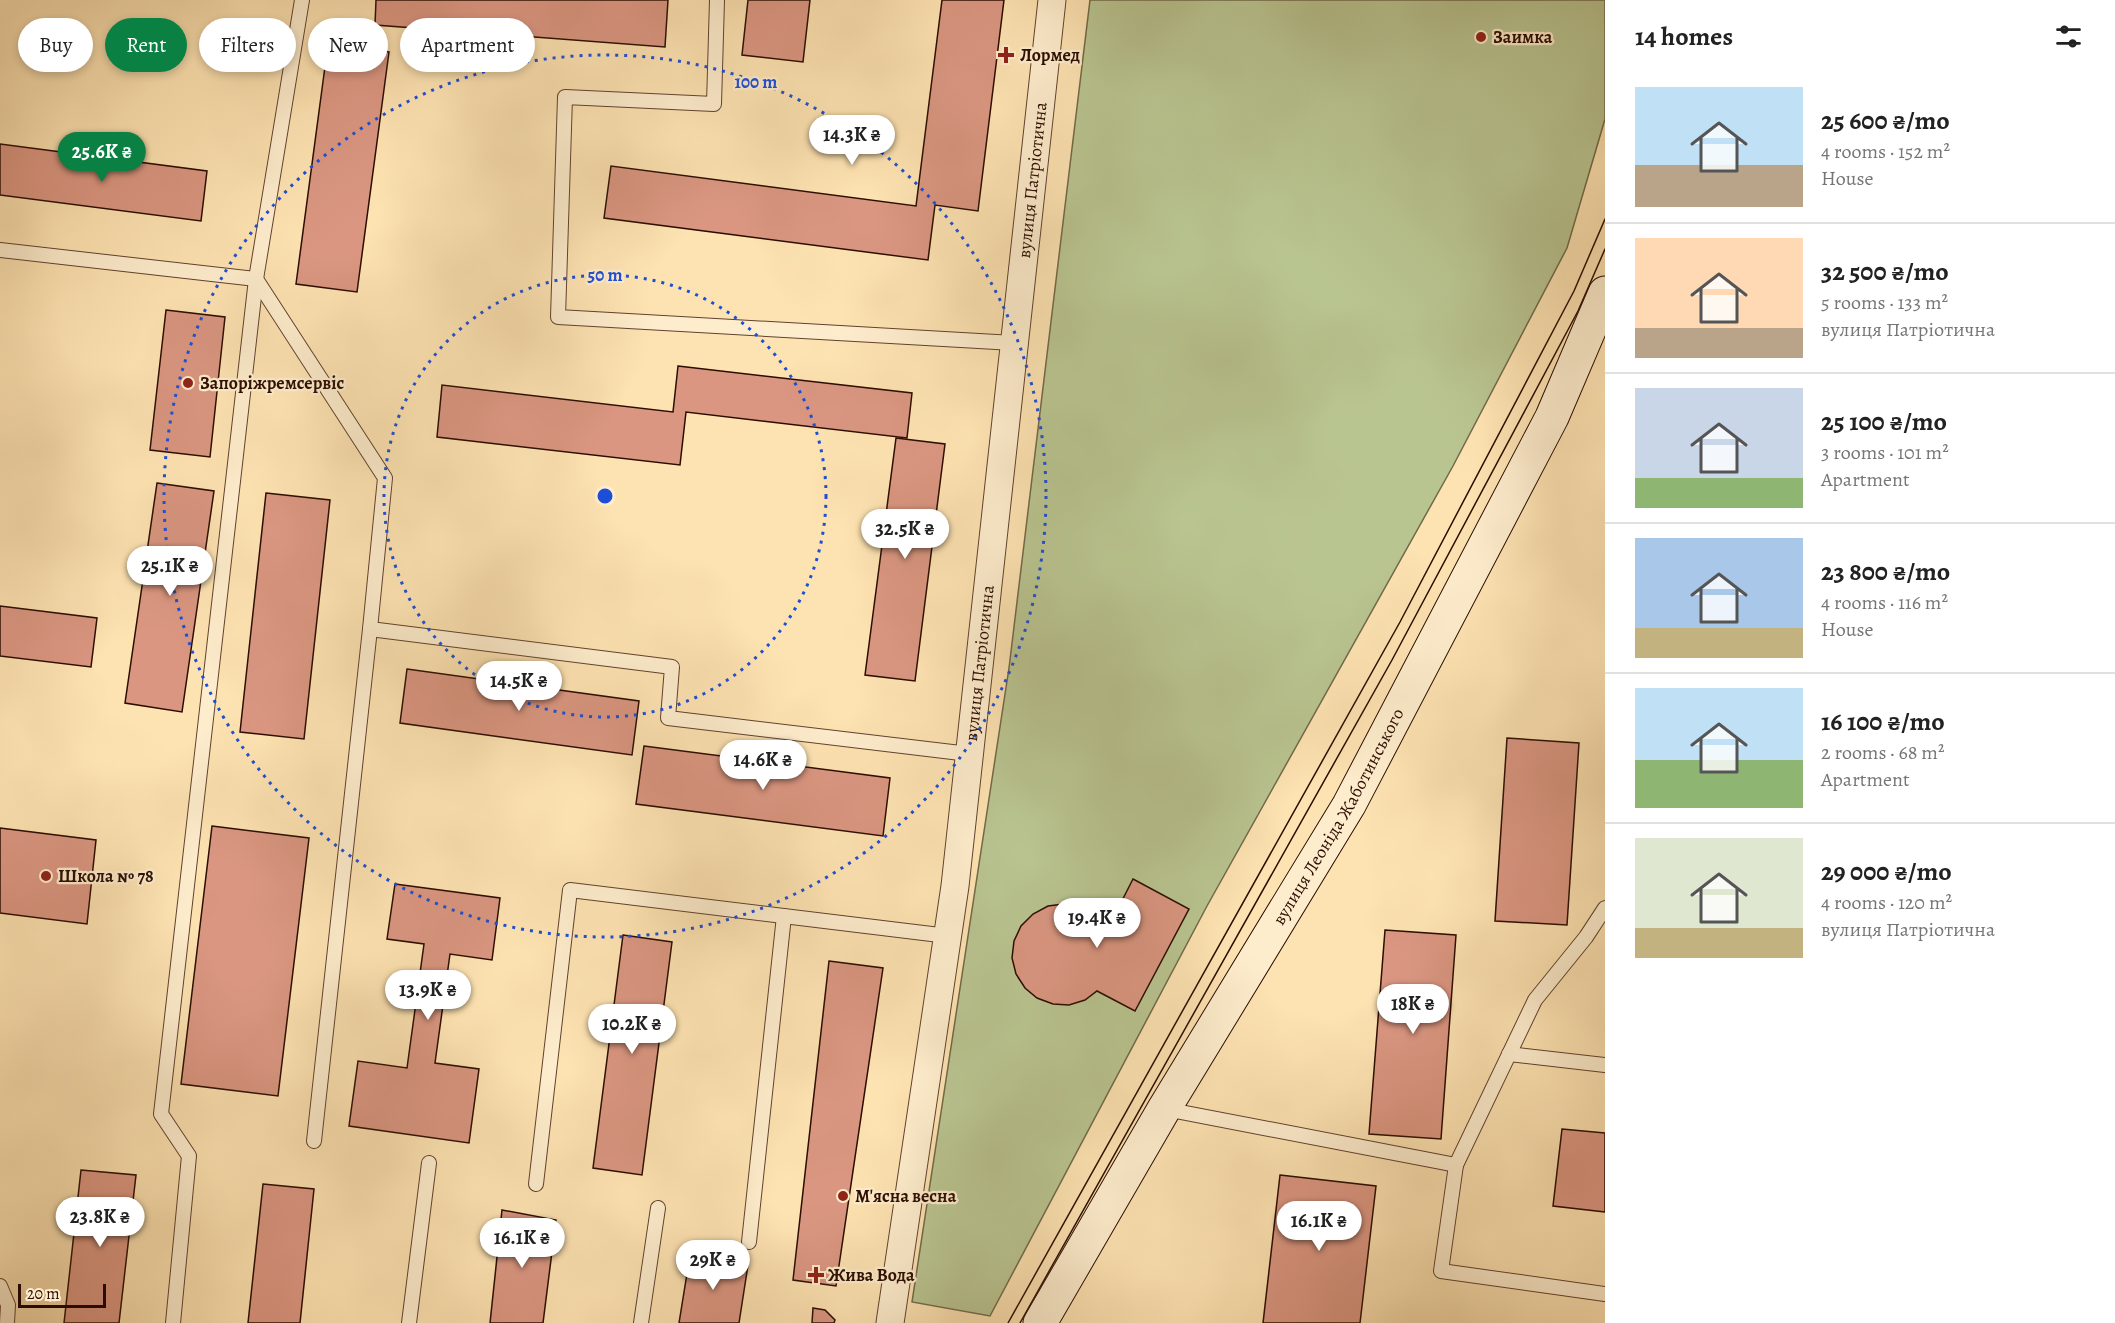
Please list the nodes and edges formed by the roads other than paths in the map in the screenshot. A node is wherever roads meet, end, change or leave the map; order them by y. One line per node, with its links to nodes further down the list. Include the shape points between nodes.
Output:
1 (302, 0): 5 (lane)
2 (717, 0): 7 (lane, via 714,104 565,97 558,317)
3 (1052, 0): 7 (street, вулиця Патріотична)
4 (0, 250): 5 (lane)
5 (256, 279): 8 (lane, via 385,478); 25 (lane, via 161,1114 189,1155)
6 (1605, 293): 15 (street, вулиця Леоніда Жаботинського, via 1552,417 1349,804)
7 (1014, 343): 9 (street, вулиця Патріотична)
8 (370, 629): 9 (lane, via 672,667 668,718); 16 (lane)
9 (969, 754): 12 (street, вулиця Патріотична)
10 (1605, 908): 13 (lane, via 1535,1000)
11 (784, 916): 12 (lane); 19 (lane, via 570,890); 21 (lane)
12 (948, 936): 28 (street, вулиця Патріотична)
13 (1509, 1053): 14 (lane); 18 (lane)
14 (1605, 1065)
15 (1164, 1109): 18 (lane); 29 (street, вулиця Леоніда Жаботинського)
16 (314, 1141)
17 (429, 1163): 26 (lane)
18 (1456, 1165): 23 (lane, via 1441,1270)
19 (536, 1184)
20 (658, 1208): 27 (lane)
21 (749, 1242)
22 (0, 1286): 24 (lane, via 8,1305)
23 (1605, 1293)
24 (7, 1323)
25 (172, 1323)
26 (409, 1323)
27 (641, 1323)
28 (890, 1323)
29 (1040, 1323)

